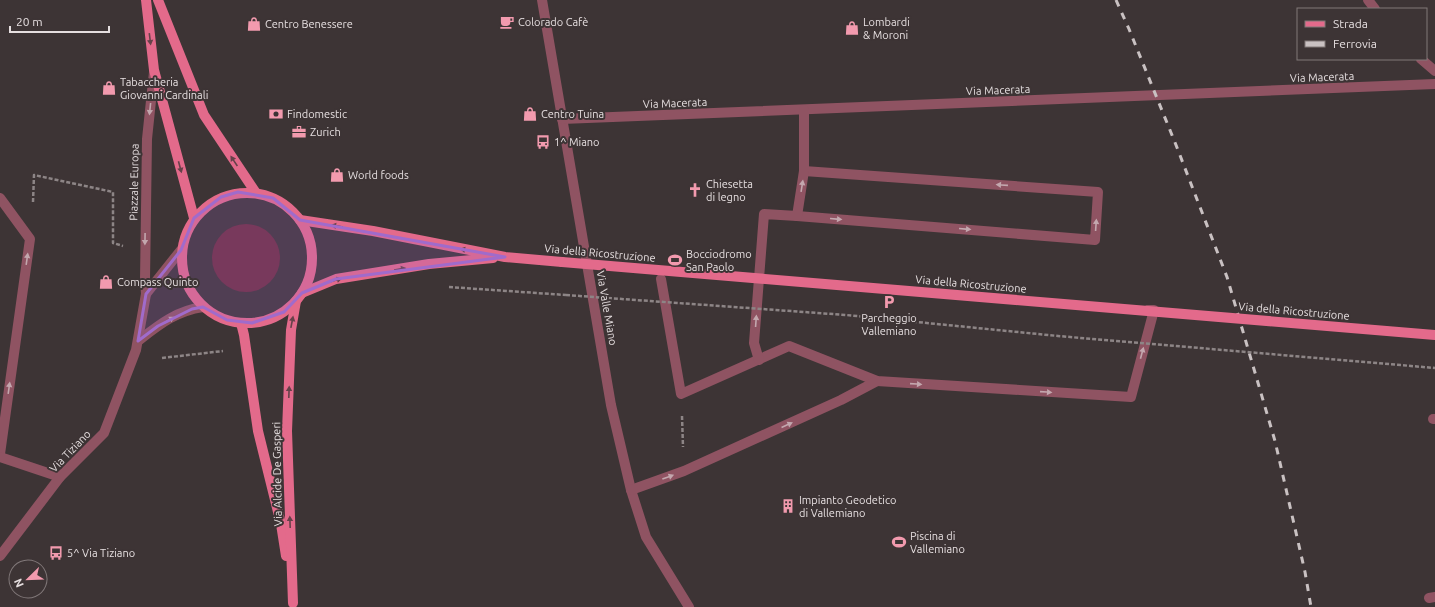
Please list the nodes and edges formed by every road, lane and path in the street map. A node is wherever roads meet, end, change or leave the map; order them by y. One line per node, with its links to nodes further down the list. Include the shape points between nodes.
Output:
1 (146, 0): 7 (main road, one-way to 7)
2 (158, 0): 13 (main road, one-way to 2, via 204,115)
3 (542, 0): 11 (street, Via Valle Miano)
4 (1368, 0): 5 (street)
5 (1374, 8)
6 (1422, 60): 8 (street)
7 (154, 70): 16 (main road, one-way to 16); 26 (street, Piazzale Europa, one-way to 26, via 147,139)
8 (1435, 71)
9 (1435, 84): 10 (street, Via Macerata)
10 (804, 110): 11 (street, Via Macerata); 12 (street)
11 (562, 119): 43 (street, Via Valle Miano, via 611,405)
12 (804, 171): 15 (street, one-way to 12); 15 (street, one-way to 12, via 1095,240 1098,192)
13 (256, 193): 16 (main road, Piazzale Europa, via 238,192 221,197 206,206); 17 (main road, Piazzale Europa, via 273,198 288,207)
14 (0, 198): 18 (street)
15 (797, 216): 23 (street, via 764,214)
16 (194, 218): 20 (main road, Piazzale Europa, via 184,237)
17 (300, 220): 21 (main road, Via della Ricostruzione, one-way to 17, via 373,231); 27 (main road, Piazzale Europa, via 308,236 312,254 310,274)
18 (30, 239): 19 (path, via 34,175 113,192); 39 (street, one-way to 18)
19 (113, 243)
20 (181, 250): 26 (street, Piazzale Europa); 28 (main road, Piazzale Europa, via 187,284)
21 (505, 257): 22 (main road, Via della Ricostruzione, one-way to 21, via 429,264); 30 (main road, Via della Ricostruzione, bridge)
22 (372, 273): 27 (main road, Piazzale Europa, one-way to 22, via 336,279)
23 (759, 278): 35 (street, one-way to 23, via 754,344); 37 (street, one-way to 23, via 1131,397 1154,310)
24 (661, 279): 38 (street)
25 (447, 286): 36 (path, bridge, via 846,315)
26 (146, 294): 32 (street, Piazzale Europa)
27 (299, 297): 29 (main road, Piazzale Europa, via 284,312 271,318); 31 (main road, Piazzale Europa, one-way to 27)
28 (204, 307): 29 (main road, Piazzale Europa, via 226,320); 32 (street, one-way to 28, via 158,326 182,312)
29 (241, 323): 33 (main road)
30 (1435, 335)
31 (290, 343): 45 (main road, Via Alcide De Gasperi, one-way to 31, via 287,431)
32 (137, 346): 42 (street, Via Tiziano, via 104,433)
33 (246, 348): 34 (path); 45 (main road, Via Alcide De Gasperi, via 258,431 281,524)
34 (162, 358)
35 (759, 360): 37 (street, via 789,346); 38 (street)
36 (1435, 368)
37 (877, 381): 41 (street, one-way to 37, via 841,400)
38 (681, 394): 41 (path)
39 (0, 454)
40 (0, 458): 42 (street)
41 (684, 471): 43 (street, one-way to 41)
42 (60, 477): 44 (street, Via Tiziano)
43 (631, 490): 46 (street, Via Valle Miano, via 646,537)
44 (0, 556)
45 (294, 605)
46 (689, 607)

